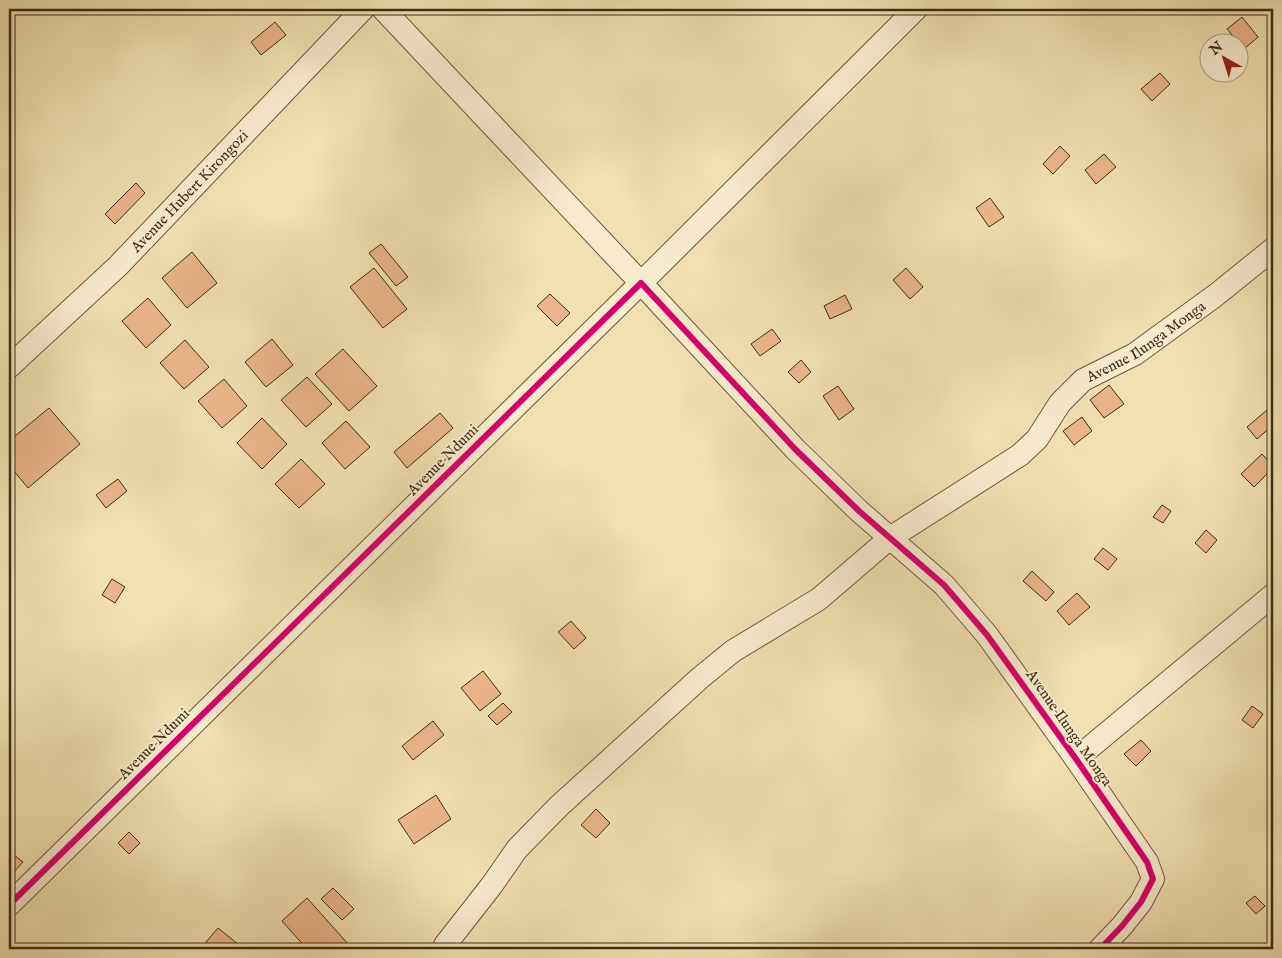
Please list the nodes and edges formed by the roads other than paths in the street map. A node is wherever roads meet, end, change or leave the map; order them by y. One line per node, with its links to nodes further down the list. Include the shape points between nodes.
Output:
1 (363, 9): 6 (street, Avenue Hubert Kirongozi, via 118,266)
2 (383, 9): 5 (street)
3 (916, 9): 5 (street, Avenue Ndumi)
4 (1273, 249): 7 (street, Avenue Ilunga Monga, via 1135,354 1083,380 1060,403 1037,439 1020,455)
5 (641, 283): 7 (street, via 795,450); 10 (street, Avenue Ndumi)
6 (9, 367)
7 (890, 538): 9 (street, Avenue Ilunga Monga, via 944,584 987,635); 11 (street, via 819,599 727,656 559,806 517,849)
8 (1273, 595): 9 (street)
9 (1076, 759): 12 (street, Avenue Ilunga Monga, via 1147,862 1153,878 1141,902)
10 (9, 905)
11 (445, 945)
12 (1100, 949)

